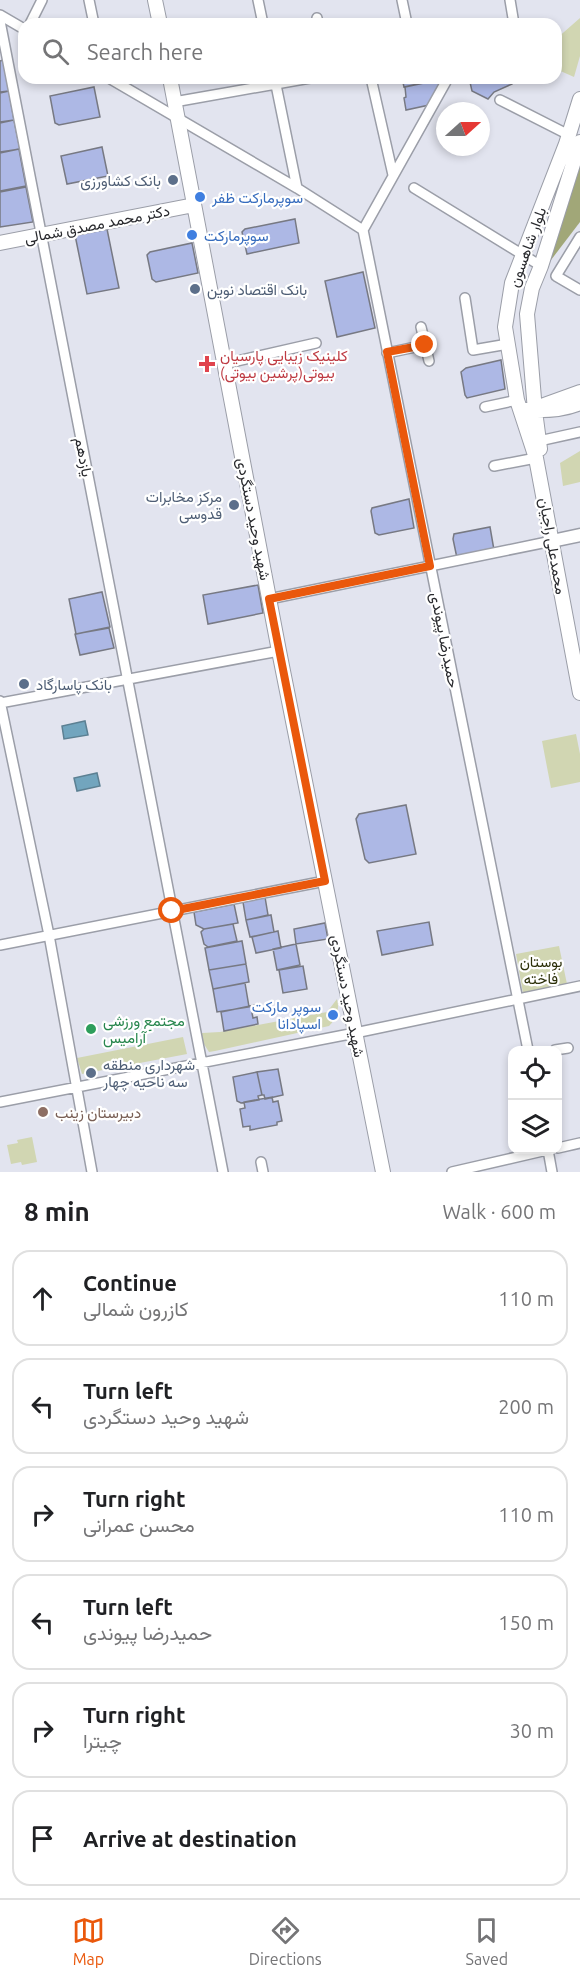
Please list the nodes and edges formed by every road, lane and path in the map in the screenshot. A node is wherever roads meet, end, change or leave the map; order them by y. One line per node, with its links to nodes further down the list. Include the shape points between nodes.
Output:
1 (42, 0): 8 (street)
2 (89, 0): 9 (street)
3 (155, 0): 10 (main road)
4 (258, 0): 11 (street)
5 (402, 0): 12 (street)
6 (510, 0): 13 (street)
7 (0, 15): 15 (street)
8 (33, 18)
9 (93, 18)
10 (159, 18)
11 (262, 18)
12 (406, 18)
13 (513, 18)
14 (0, 21): 32 (street, یازدهم)
15 (18, 25)
16 (119, 84): 25 (street)
17 (171, 84): 24 (main road, شهید وحید دستگردی)
18 (261, 84): 24 (street)
19 (276, 84): 28 (street)
20 (372, 84): 27 (street)
21 (445, 84): 27 (street)
22 (580, 99): 26 (main road, بلوار شاهسون)
23 (500, 100): 26 (street)
24 (174, 102): 25 (main road, شهید وحید دستگردی)
25 (177, 118): 28 (street); 30 (main road, شهید وحید دستگردی)
26 (574, 139): 35 (main road, بلوار شاهسون); 36 (main road, بلوار شاهسون)
27 (393, 175): 31 (street)
28 (297, 188): 31 (street)
29 (414, 188): 35 (street)
30 (194, 205): 32 (main road, دکتر محمد مصدق شمالی); 45 (main road, شهید وحید دستگردی)
31 (363, 230): 43 (street, حمیدرضا پیوندی)
32 (42, 235): 34 (main road, دکتر محمد مصدق شمالی); 60 (street, یازدهم)
33 (580, 237): 37 (street, via 556,276)
34 (0, 243)
35 (522, 255): 36 (street); 41 (main road, بلوار شاهسون, via 512,283 505,327)
36 (541, 266): 49 (main road, بلوار شاهسون, via 527,314)
37 (580, 290)
38 (465, 298): 41 (street, via 473,350)
39 (421, 327): 42 (street)
40 (315, 343): 45 (street)
41 (508, 344): 49 (main road, بلوار شاهسون)
42 (425, 345): 43 (street); 44 (street)
43 (387, 352): 56 (street, حمیدرضا پیوندی)
44 (429, 360)
45 (224, 364): 57 (main road, شهید وحید دستگردی)
46 (580, 392): 49 (main road)
47 (580, 402): 49 (main road, via 571,406)
48 (485, 407): 49 (street)
49 (524, 407): 51 (main road, محمدعلی راجیان); 52 (main road, محمدعلی راجیان)
50 (580, 432): 51 (street)
51 (538, 441): 55 (main road, محمدعلی راجیان)
52 (536, 458): 53 (street); 55 (main road, محمدعلی راجیان)
53 (494, 465)
54 (580, 535): 55 (street)
55 (555, 540): 56 (street); 59 (main road, محمدعلی راجیان); 61 (main road, محمدعلی راجیان)
56 (430, 566): 57 (street); 68 (street, حمیدرضا پیوندی)
57 (269, 599): 58 (main road, شهید وحید دستگردی)
58 (279, 651): 60 (street); 63 (main road, شهید وحید دستگردی)
59 (580, 656)
60 (127, 678): 62 (street); 64 (street, یازدهم)
61 (580, 693)
62 (0, 702): 65 (street)
63 (325, 881): 64 (street); 69 (main road, شهید وحید دستگردی)
64 (172, 911): 65 (street); 73 (street, یازدهم)
65 (49, 935): 66 (street); 74 (street)
66 (0, 945)
67 (580, 986): 68 (street)
68 (518, 1000): 69 (street); 70 (street, حمیدرضا پیوندی)
69 (355, 1033): 73 (street); 84 (main road, شهید وحید دستگردی)
70 (527, 1046)
71 (568, 1048): 72 (street)
72 (562, 1049)
73 (201, 1062): 74 (street); 82 (street, یازدهم)
74 (78, 1087): 75 (street); 81 (street)
75 (0, 1102)
76 (580, 1143): 77 (street)
77 (562, 1147)
78 (527, 1154): 85 (street)
79 (549, 1154): 86 (street)
80 (261, 1162): 83 (street)
81 (92, 1172)
82 (223, 1172)
83 (263, 1172)
84 (383, 1172)
85 (452, 1172)
86 (552, 1172)

